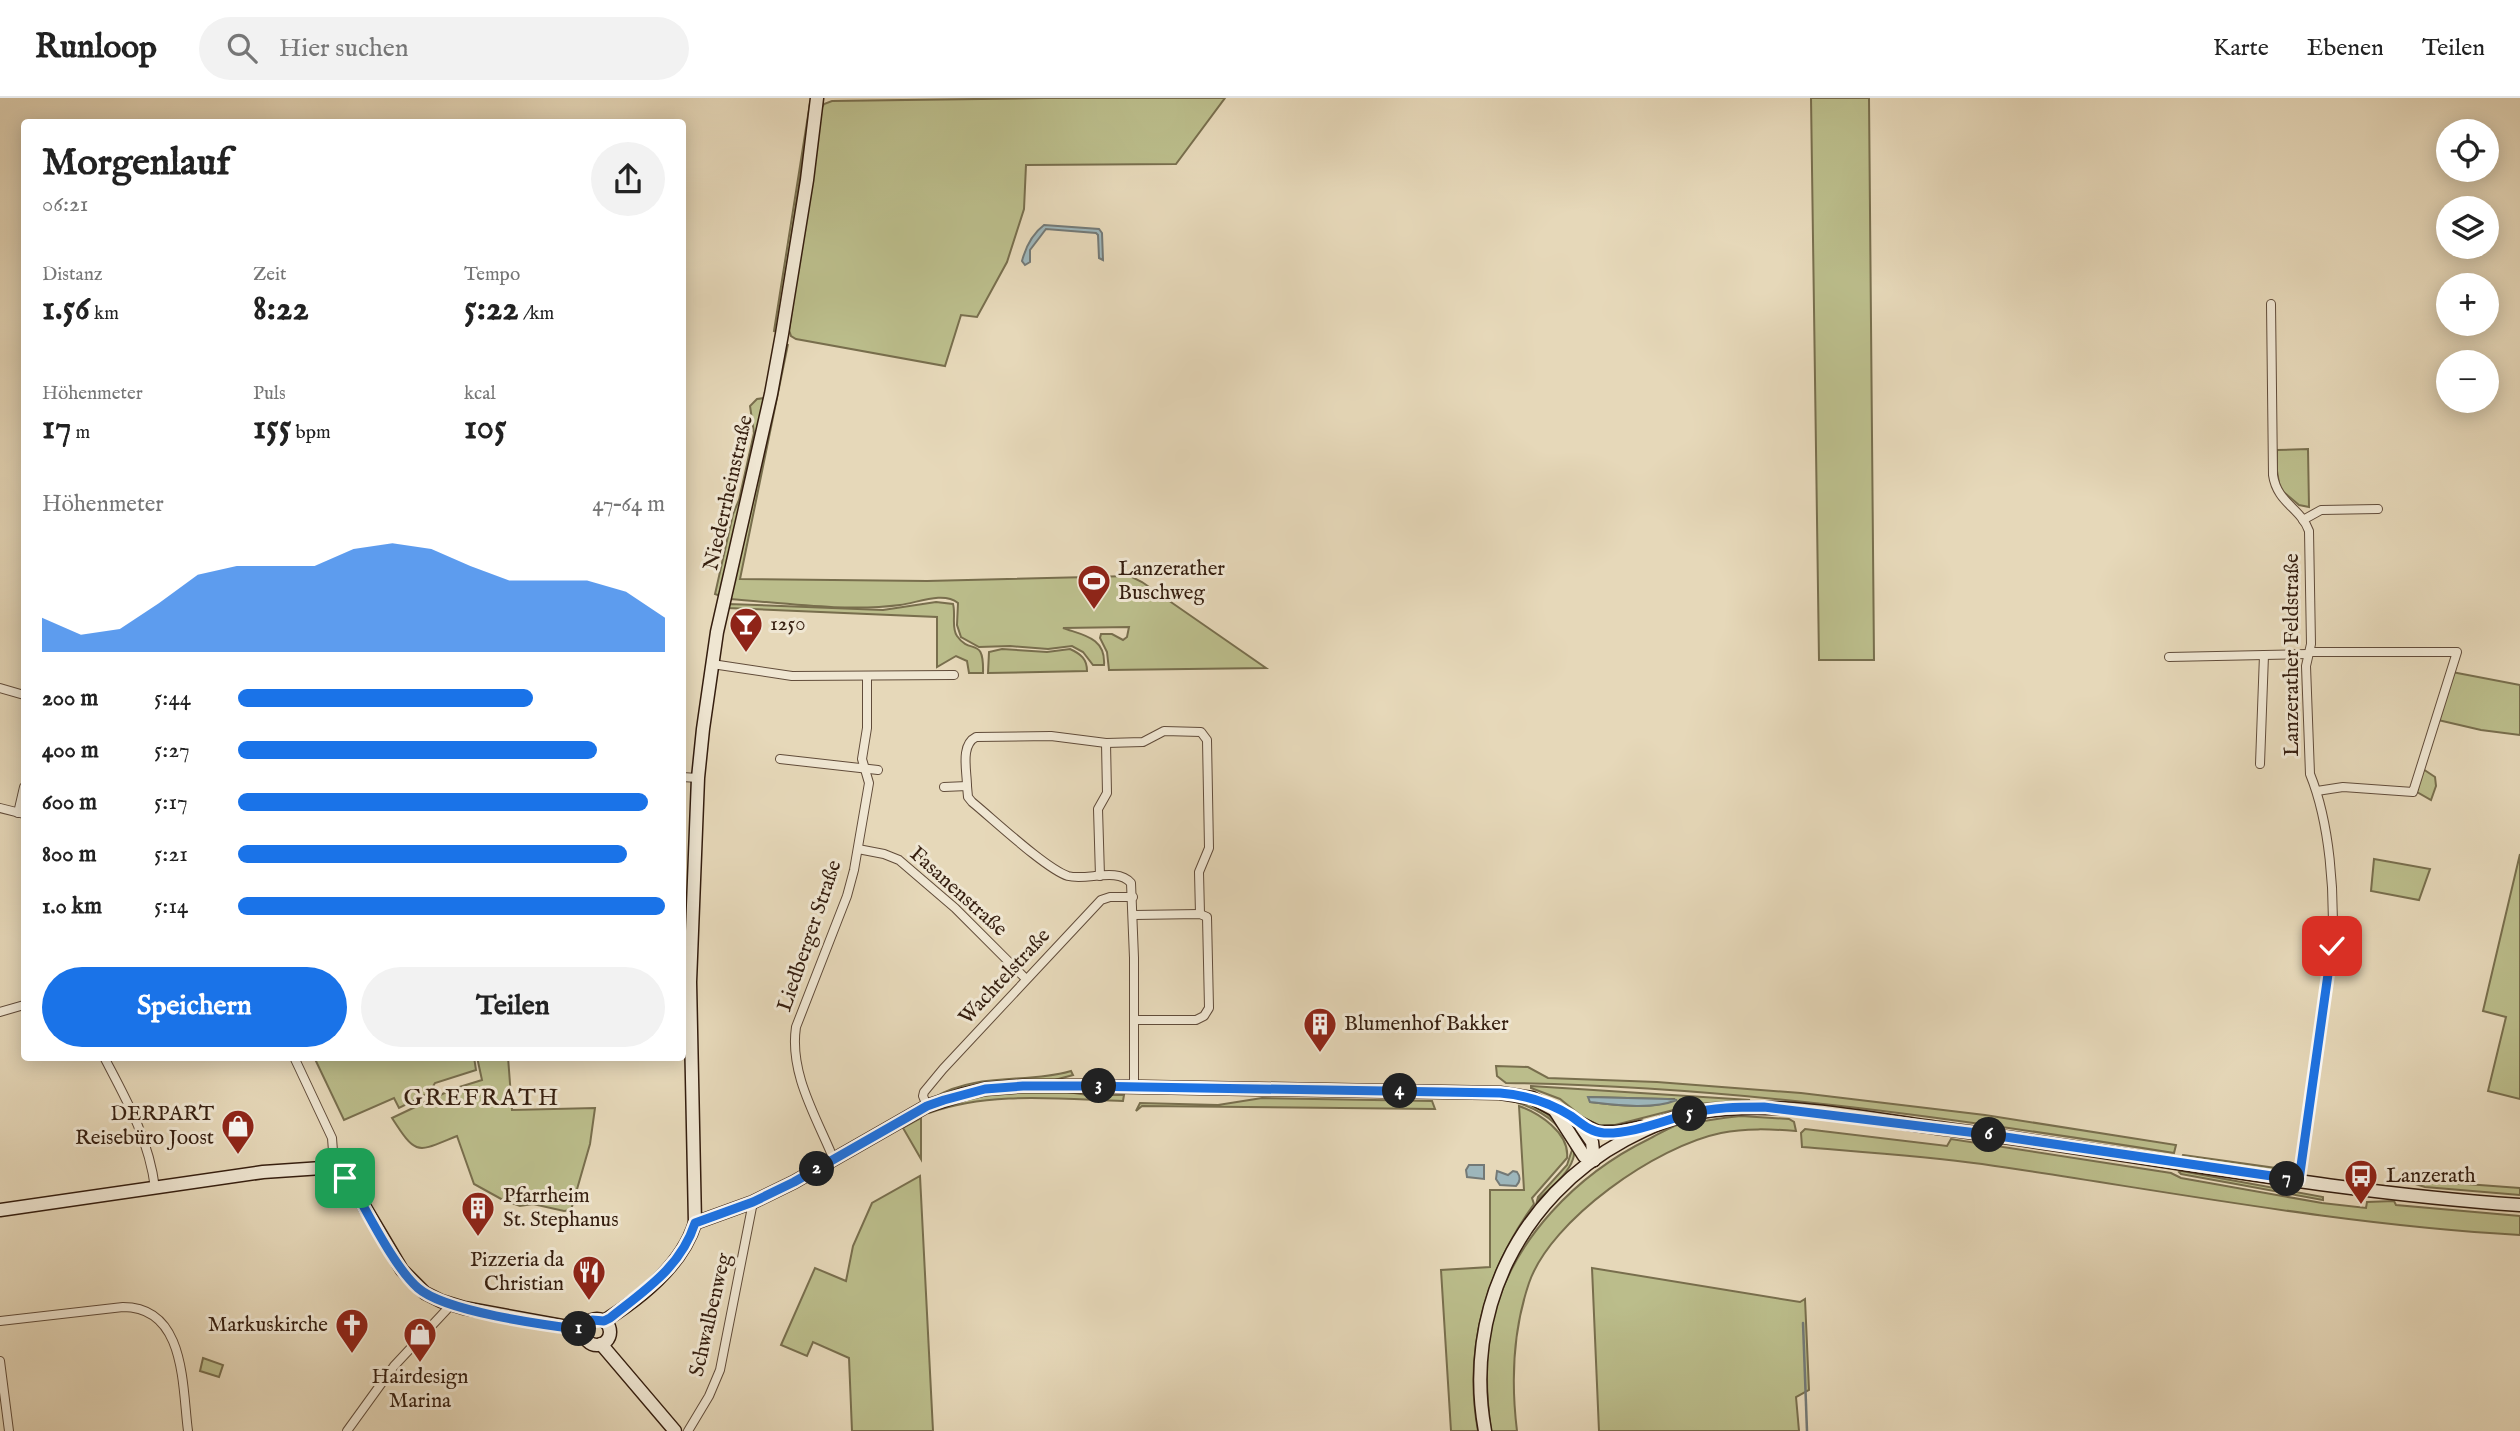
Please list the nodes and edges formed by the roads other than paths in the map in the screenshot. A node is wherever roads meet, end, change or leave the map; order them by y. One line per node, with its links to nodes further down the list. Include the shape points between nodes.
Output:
1 (817, 98): 8 (main road, Niederrheinstraße, via 782,334)
2 (2271, 304): 4 (street, via 2273,475 2280,495)
3 (2378, 509): 4 (street, via 2321,510)
4 (2303, 520): 5 (street, Lanzerather Feldstraße, via 2309,531)
5 (2309, 653): 6 (street); 22 (street, Lanzerather Feldstraße, via 2310,775); 22 (street, via 2457,652 2413,792 2343,787)
6 (2264, 655): 7 (street); 15 (street)
7 (2169, 657)
8 (712, 664): 10 (street, via 792,676); 19 (main road, Niederrheinstraße)
9 (954, 675): 10 (street)
10 (867, 676): 16 (street, Liedberger Straße)
11 (0, 688): 12 (street)
12 (21, 694)
13 (1106, 743): 20 (street, via 1051,736 976,737 967,747); 26 (street, via 1107,793 1098,809); 28 (street, via 1143,742 1164,732 1205,735 1209,848 1199,872)
14 (780, 758): 16 (street)
15 (2260, 764)
16 (864, 768): 17 (street); 25 (street, Liedberger Straße, via 869,783)
17 (878, 770)
18 (686, 777): 19 (street)
19 (698, 778): 49 (main road, Niederrheinstraße, via 690,982)
20 (967, 786): 21 (street); 26 (street, via 972,802 1052,867 1069,876)
21 (944, 787)
22 (2317, 790): 44 (street, Lanzerather Feldstraße, via 2332,884 2333,938)
23 (0, 808): 24 (street)
24 (21, 813)
25 (858, 849): 30 (street, Fasanenstraße, via 899,860); 41 (street, Liedberger Straße, via 794,1041 799,1076)
26 (1100, 876): 27 (street, via 1129,879)
27 (1133, 897): 29 (street); 30 (street, Wachtelstraße, via 1101,900)
28 (1199, 914): 29 (street); 33 (street, via 1208,922 1206,1014 1196,1020)
29 (1134, 915): 33 (street)
30 (1026, 979): 37 (street, Wachtelstraße, via 926,1088)
31 (21, 1006): 32 (street)
32 (0, 1012)
33 (1135, 1020): 36 (street)
34 (106, 1061): 45 (street, via 135,1116)
35 (296, 1061): 43 (street, via 332,1138)
36 (1134, 1087): 37 (main road, via 1009,1087); 38 (main road, via 1500,1093 1532,1098)
37 (927, 1106): 41 (main road)
38 (1554, 1109): 39 (main road); 42 (main road, via 1584,1157)
39 (1578, 1122): 40 (main road, via 1606,1133); 42 (main road, via 1592,1142)
40 (1664, 1122): 42 (main road); 44 (main road, via 1716,1109 1787,1109)
41 (834, 1160): 46 (main road)
42 (1594, 1160): 61 (main road, via 1564,1184 1536,1217 1497,1284 1480,1352)
43 (330, 1170): 45 (main road, via 277,1170); 50 (main road, via 351,1184 413,1284)
44 (2299, 1180): 47 (main road)
45 (155, 1188): 48 (main road)
46 (753, 1202): 49 (main road); 60 (street, Schwalbenweg, via 720,1370)
47 (2520, 1205)
48 (0, 1210)
49 (695, 1223): 52 (main road, Niederrheinstraße, via 669,1270)
50 (451, 1305): 53 (main road); 58 (street, via 394,1366)
51 (0, 1321): 57 (street, via 123,1307 151,1314 163,1322 174,1343)
52 (604, 1321): 53 (main road, via 592,1320); 54 (main road, via 610,1334)
53 (584, 1330): 54 (main road, via 588,1342)
54 (601, 1344): 59 (main road)
55 (0, 1361): 56 (street)
56 (9, 1431)
57 (188, 1431)
58 (346, 1431)
59 (675, 1431)
60 (688, 1431)
61 (1485, 1431)

